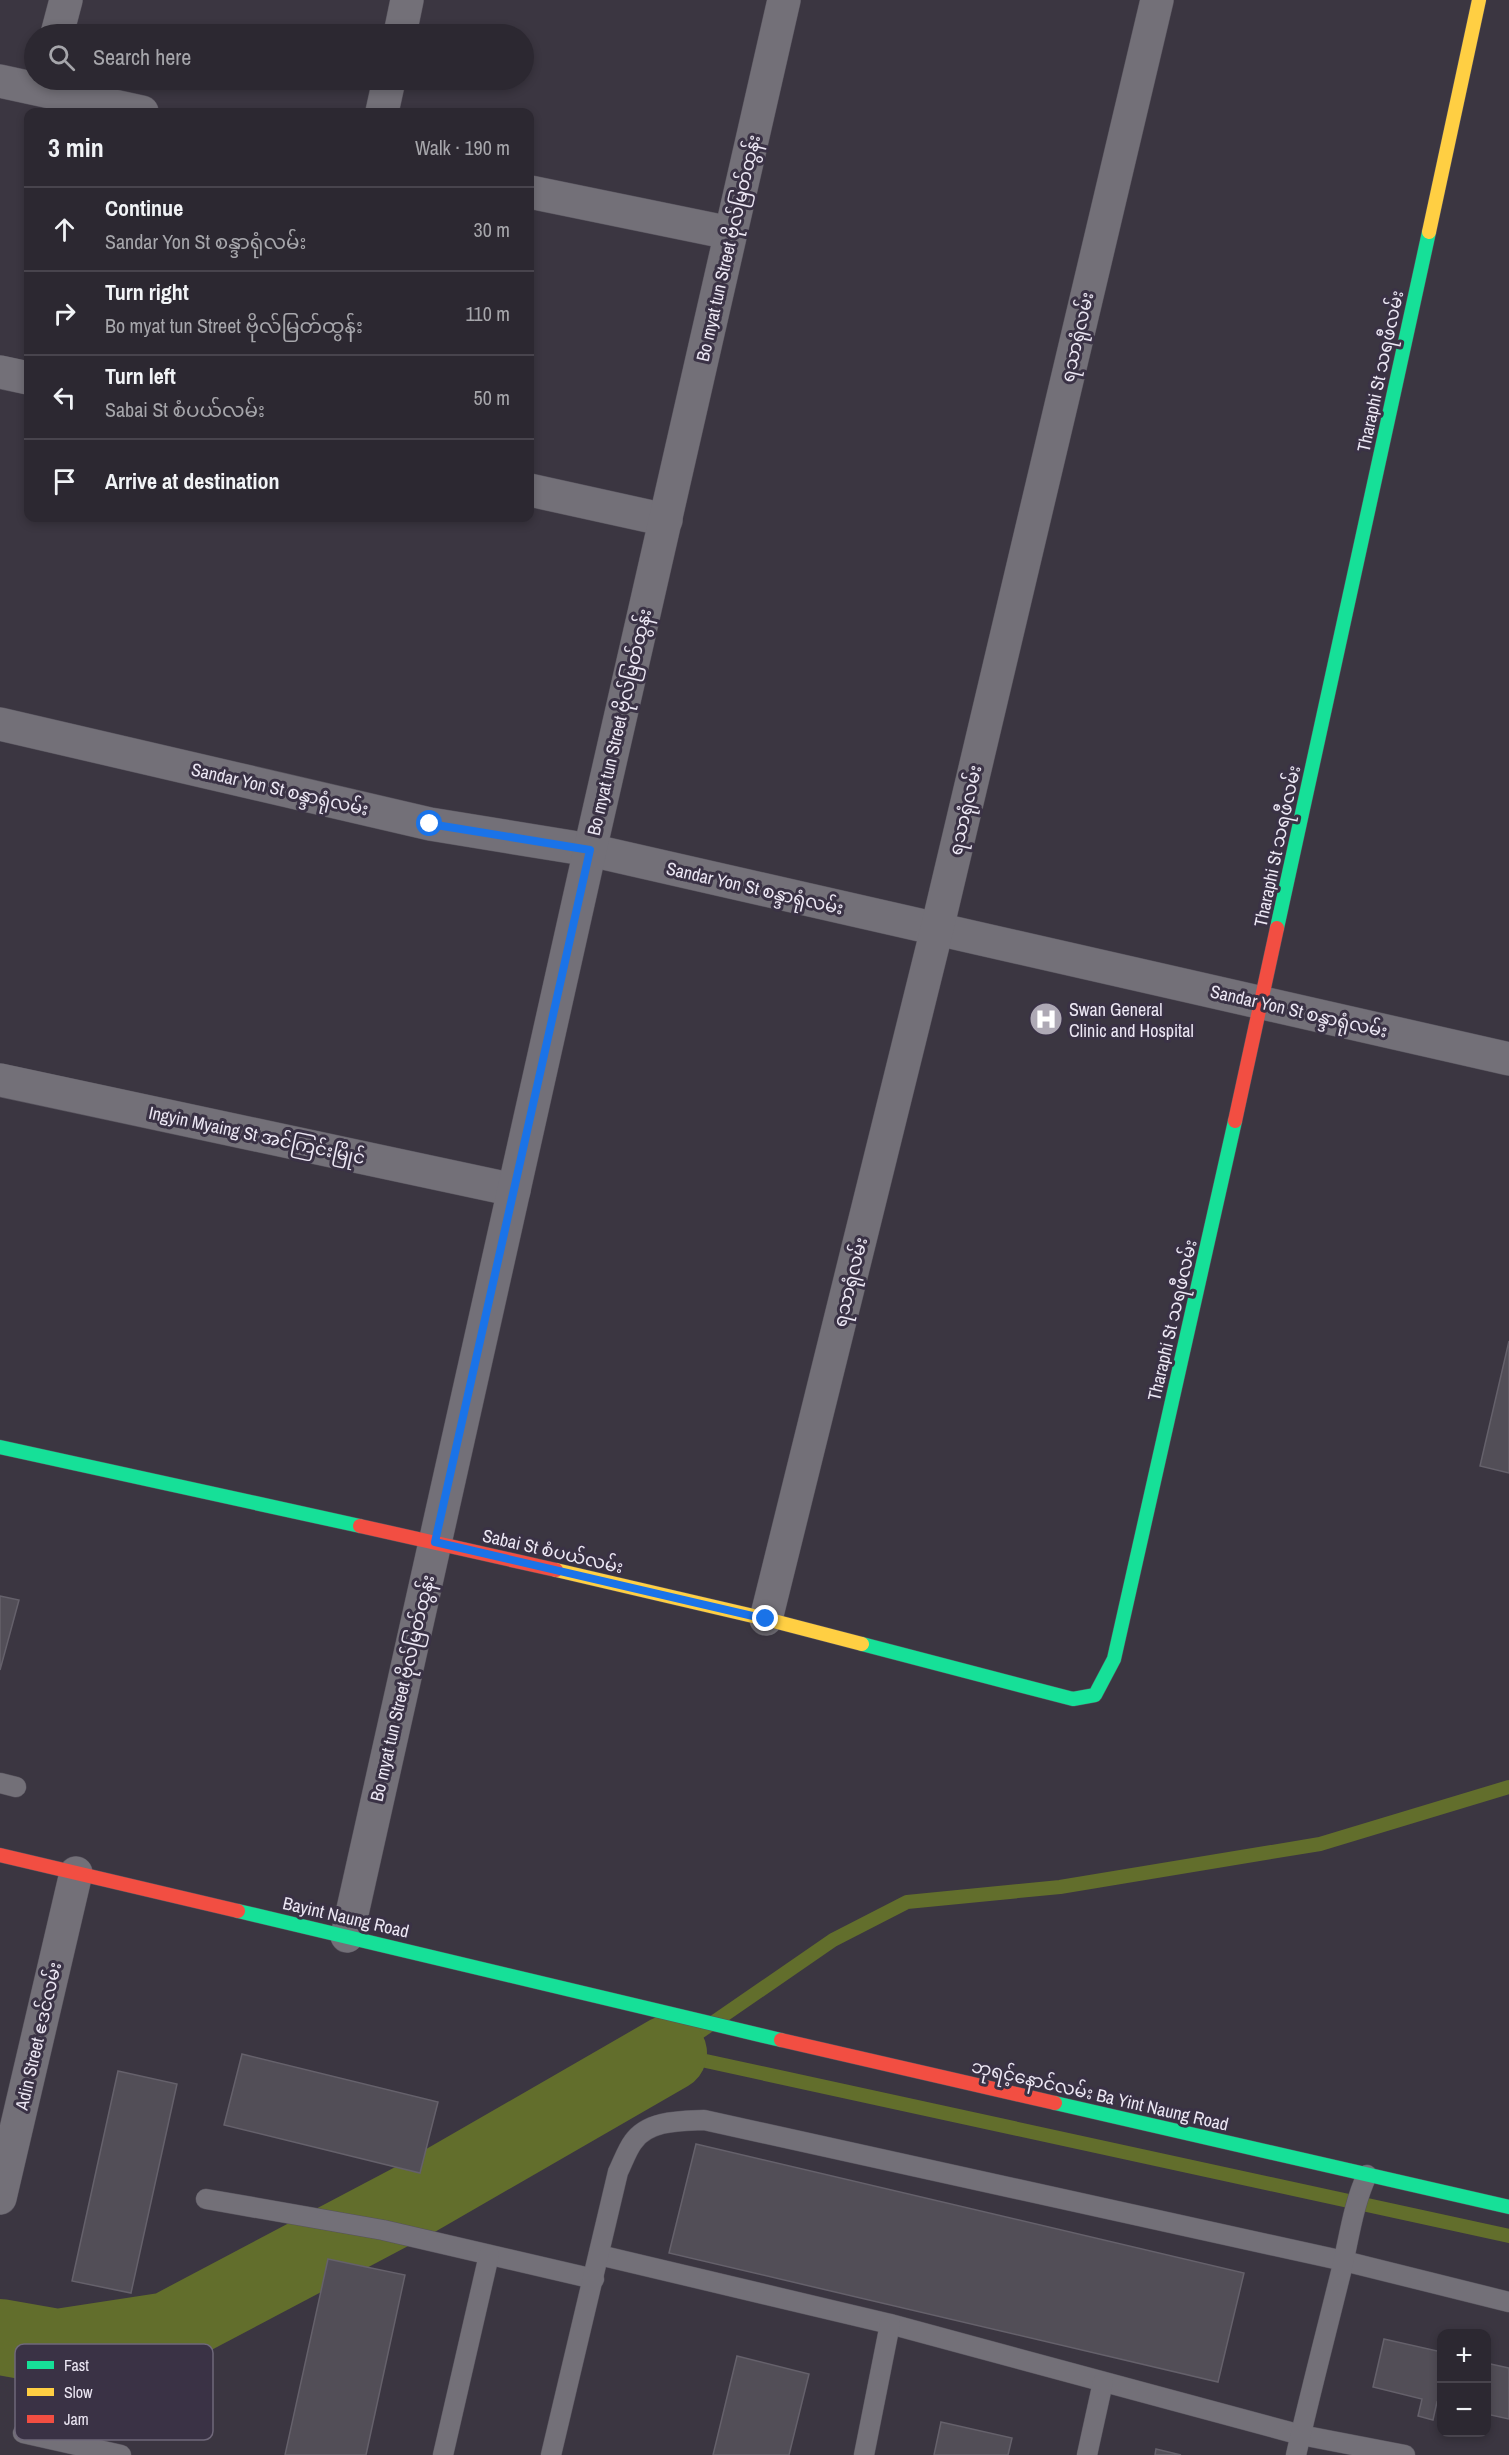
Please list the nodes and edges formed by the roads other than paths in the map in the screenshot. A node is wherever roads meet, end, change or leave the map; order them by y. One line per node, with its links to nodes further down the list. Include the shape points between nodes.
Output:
1 (66, 0): 6 (street)
2 (408, 0): 7 (street)
3 (784, 0): 15 (street, Bo myat tun Street ဗိုလ်မြတ်ထွန်း)
4 (1157, 0): 22 (street, ရသာရုံလမ်း)
5 (1479, 0): 23 (street, Tharaphi St သရဖီလမ်း)
6 (60, 24)
7 (402, 24)
8 (0, 81): 9 (street)
9 (24, 84)
10 (60, 90): 12 (street)
11 (387, 90): 13 (street)
12 (127, 108)
13 (383, 108)
14 (534, 193): 15 (street)
15 (730, 233): 19 (street, Bo myat tun Street ဗိုလ်မြတ်ထွန်း)
16 (0, 372): 17 (street)
17 (24, 377)
18 (534, 491): 19 (street)
19 (666, 520): 21 (street, Bo myat tun Street ဗိုလ်မြတ်ထွန်း)
20 (0, 724): 21 (street, Sandar Yon St စန္ဒာရုံလမ်း, via 430,824)
21 (590, 850): 22 (street, Sandar Yon St စန္ဒာရုံလမ်း); 26 (street, Bo myat tun Street ဗိုလ်မြတ်ထွန်း)
22 (937, 929): 23 (street, Sandar Yon St စန္ဒာရုံလမ်း); 29 (street, ရသာရုံလမ်း)
23 (1262, 1003): 24 (street, Sandar Yon St စန္ဒာရုံလမ်း); 30 (street, Tharaphi St သရဖီလမ်း, via 1114,1659)
24 (1509, 1059)
25 (0, 1080): 26 (street, Ingyin Myaing St အင်ကြင်းမြိုင်)
26 (514, 1190): 28 (street, Bo myat tun Street ဗိုလ်မြတ်ထွန်း)
27 (0, 1447): 28 (street, Sabai St စံပယ်လမ်း)
28 (435, 1542): 29 (street, Sabai St စံပယ်လမ်း); 33 (street, Bo myat tun Street ဗိုလ်မြတ်ထွန်း)
29 (766, 1619): 30 (street, Sabai St စံပယ်လမ်း, via 1073,1699)
30 (1095, 1695)
31 (0, 1855): 32 (street, Bayint Naung Road)
32 (76, 1874): 33 (street, Bayint Naung Road); 36 (street, Adin Street ဧဒင်လမ်း)
33 (347, 1936): 34 (street, Bayint Naung Road)
34 (683, 2016): 35 (street, ဘုရင့်နောင်လမ်း Ba Yint Naung Road)
35 (1364, 2182): 38 (street, ဘုရင့်နောင်လမ်း Ba Yint Naung Road); 41 (lane)
36 (0, 2198)
37 (206, 2199): 39 (lane, via 383,2230)
38 (1509, 2207)
39 (489, 2254): 42 (lane); 49 (lane)
40 (599, 2255): 41 (lane, via 618,2172 634,2140 654,2126 704,2120); 42 (lane); 44 (lane)
41 (1344, 2260): 43 (lane); 46 (lane)
42 (594, 2278): 50 (lane)
43 (1509, 2302)
44 (890, 2324): 45 (lane); 51 (lane)
45 (1103, 2382): 46 (lane); 52 (lane)
46 (1300, 2435): 53 (lane); 54 (lane)
47 (54, 2440): 48 (lane)
48 (121, 2455)
49 (443, 2455)
50 (551, 2455)
51 (864, 2455)
52 (1087, 2455)
53 (1296, 2455)
54 (1405, 2455)

